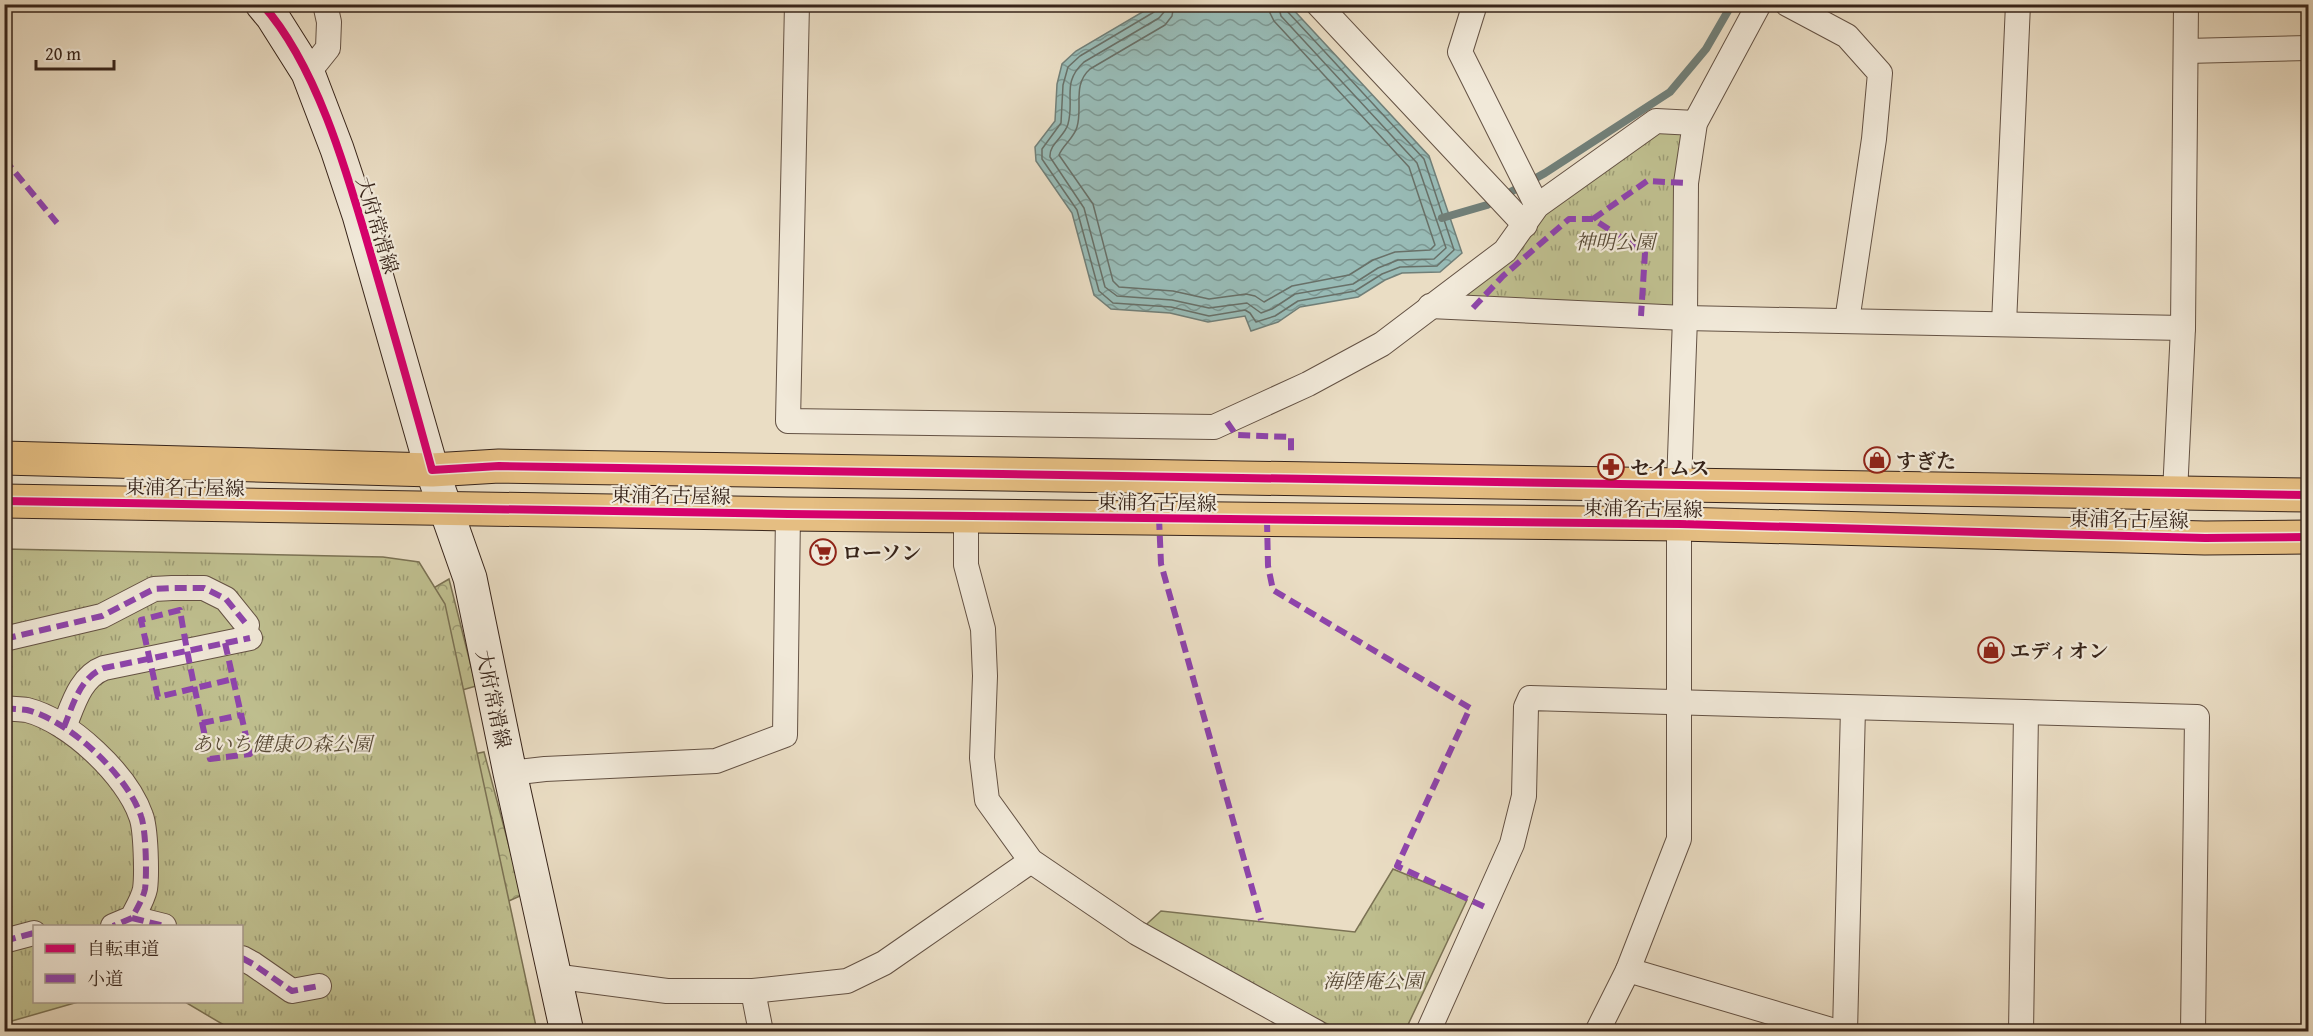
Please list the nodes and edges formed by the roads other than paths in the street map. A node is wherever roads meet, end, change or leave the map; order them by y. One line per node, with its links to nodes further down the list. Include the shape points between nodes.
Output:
1 (262, 4): 12 (main road, 大府常滑線)
2 (325, 4): 12 (street, via 328,48)
3 (797, 4): 15 (street, via 788,421 1214,427 1308,384 1382,344)
4 (1317, 4): 14 (street)
5 (1475, 4): 14 (street, via 1460,52)
6 (1759, 4): 13 (street)
7 (1787, 4): 17 (street, via 1847,36 1880,73)
8 (2018, 4): 18 (street)
9 (2186, 4): 11 (street)
10 (2308, 48): 11 (street)
11 (2186, 51): 19 (street)
12 (308, 73): 21 (main road, 大府常滑線, via 359,216)
13 (1695, 123): 14 (street, via 1656,121); 16 (street, via 1686,183)
14 (1531, 216): 15 (street, via 1505,251)
15 (1430, 306): 16 (street)
16 (1685, 318): 17 (street); 22 (street)
17 (1847, 321): 18 (street)
18 (2004, 324): 19 (street)
19 (2183, 328): 23 (street)
20 (4, 458): 21 (main road, 東浦名古屋線)
21 (432, 470): 22 (main road, 東浦名古屋線, via 500,466); 26 (main road, 大府常滑線)
22 (1679, 485): 23 (main road, 東浦名古屋線); 29 (street)
23 (2175, 493): 24 (main road, 東浦名古屋線)
24 (2308, 495)
25 (4, 501): 26 (main road, 東浦名古屋線)
26 (446, 507): 27 (main road, 東浦名古屋線); 37 (main road, 大府常滑線, via 470,578)
27 (788, 514): 28 (main road, 東浦名古屋線); 37 (street, via 785,735 716,761)
28 (966, 516): 29 (main road, 東浦名古屋線); 38 (street, via 966,564 983,629 982,758 987,800)
29 (1680, 524): 30 (main road, 東浦名古屋線, via 2205,538); 32 (street)
30 (2308, 537)
31 (4, 639): 36 (street, via 102,616 154,589 172,588 204,588 226,598 249,631 92,673 80,689)
32 (1678, 702): 34 (street); 44 (street, via 1679,839); 51 (street, via 1530,698 1526,707 1524,796 1512,844)
33 (4, 708): 36 (street, via 28,710)
34 (1853, 708): 35 (street); 54 (street)
35 (2026, 713): 55 (street); 56 (street, via 2197,717)
36 (64, 727): 39 (street, via 94,750 122,781 142,817 145,891)
37 (510, 773): 45 (main road, 大府常滑線)
38 (1031, 861): 47 (street, via 884,963 847,981); 50 (street, via 1137,933)
39 (123, 922): 40 (street)
40 (148, 925)
41 (33, 933): 42 (street)
42 (4, 941)
43 (243, 959): 46 (street, via 292,991)
44 (1628, 970): 52 (street); 53 (street)
45 (553, 976): 47 (street, via 667,991); 48 (main road, 大府常滑線)
46 (318, 986)
47 (753, 991): 49 (street)
48 (567, 1032)
49 (761, 1032)
50 (1316, 1032)
51 (1428, 1032)
52 (1597, 1032)
53 (1838, 1032)
54 (1845, 1032)
55 (2021, 1032)
56 (2193, 1032)

